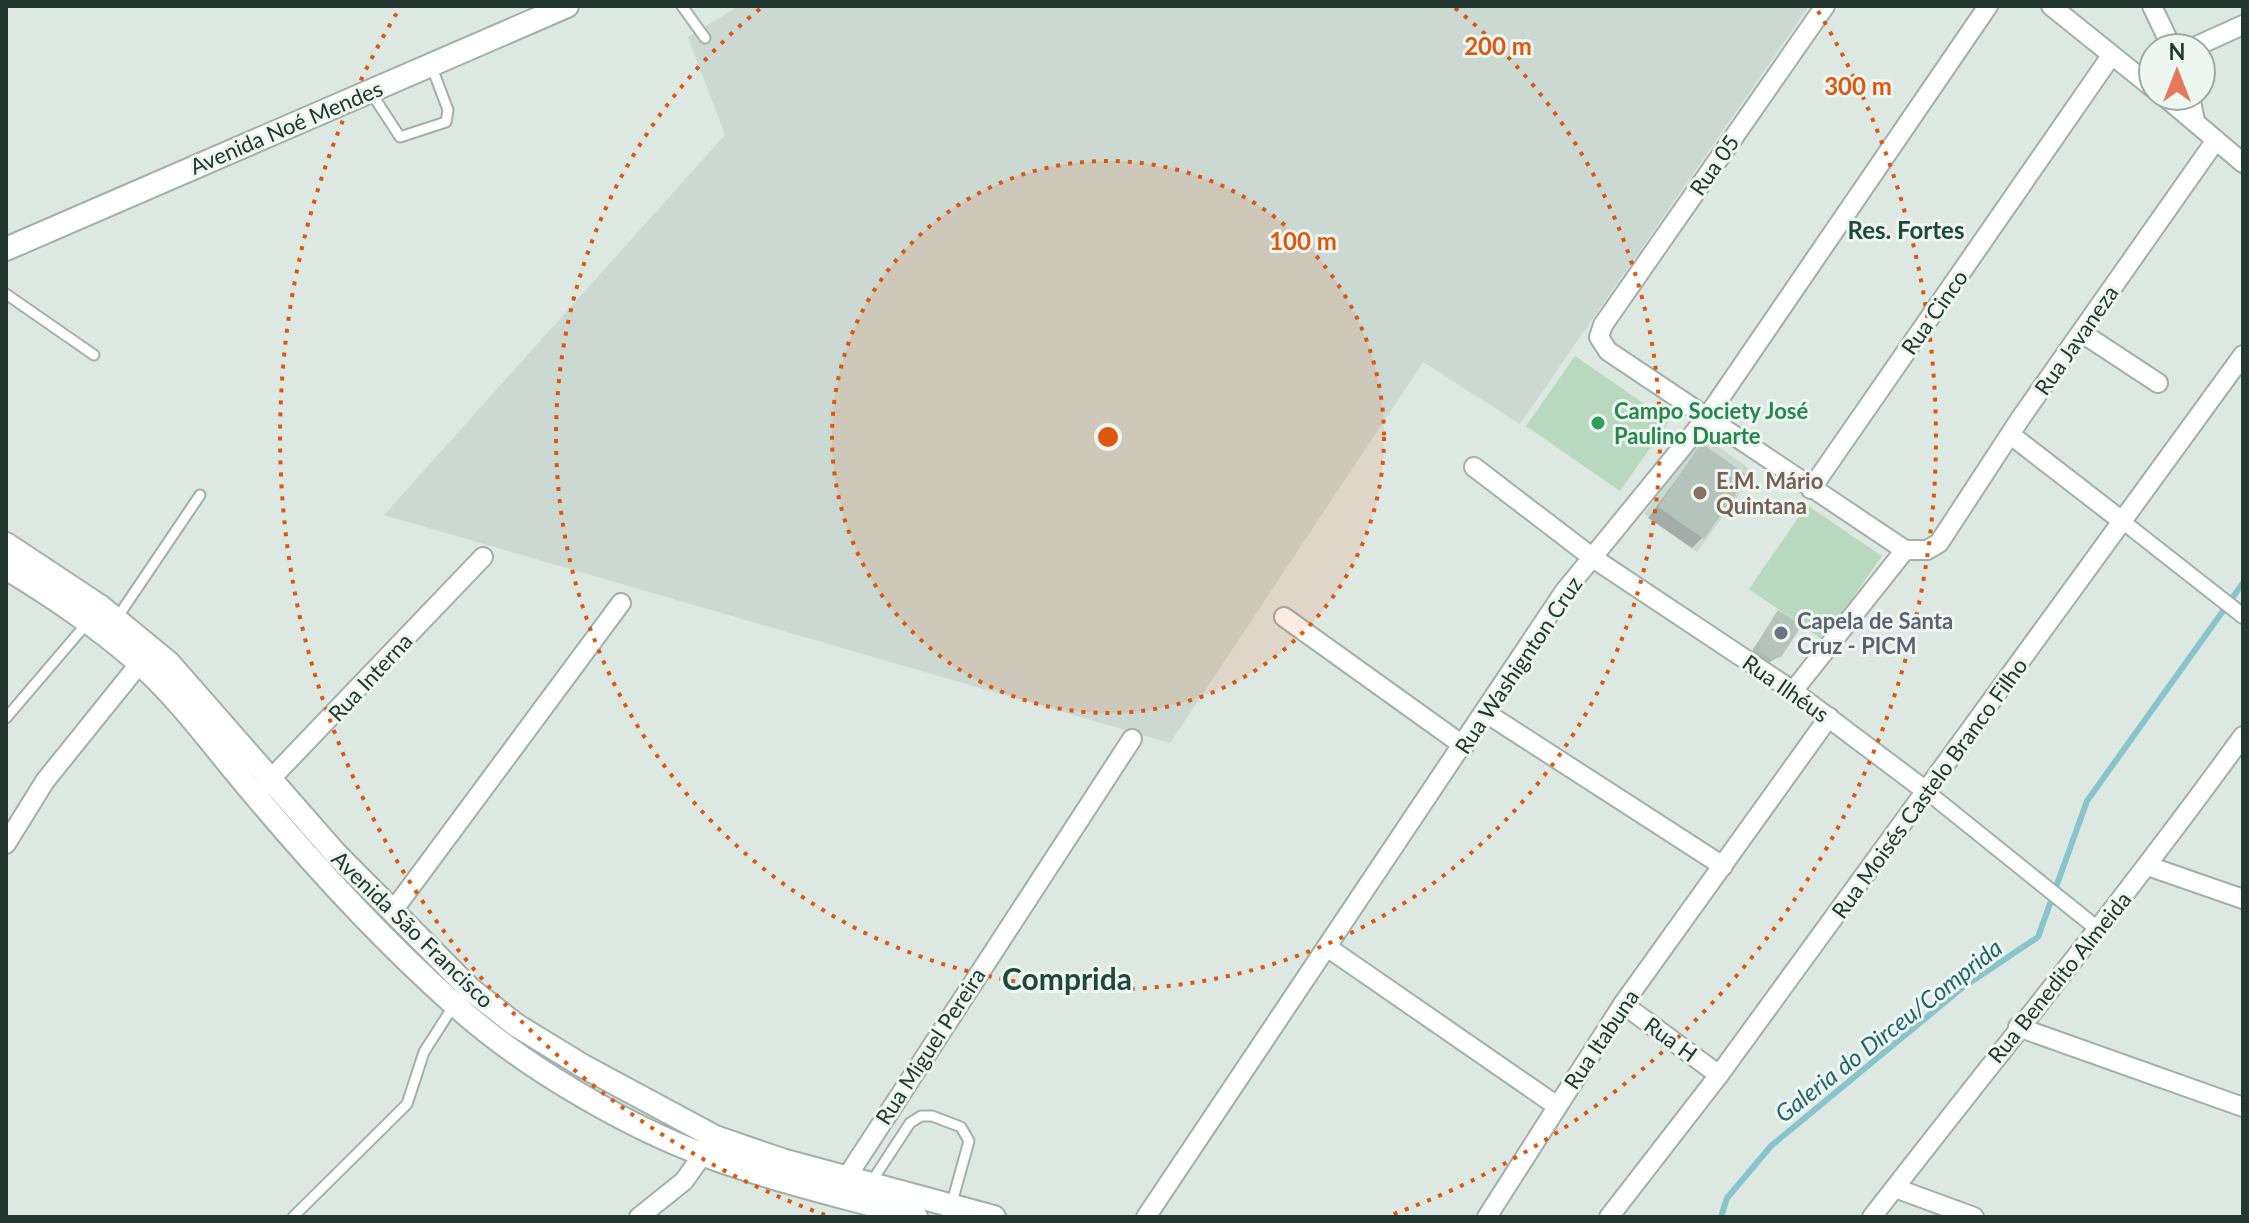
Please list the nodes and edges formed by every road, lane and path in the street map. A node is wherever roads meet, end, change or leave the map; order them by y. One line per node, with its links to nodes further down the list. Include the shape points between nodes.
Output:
1 (567, 6): 12 (street, Avenida Noé Mendes)
2 (682, 6): 10 (lane)
3 (1825, 6): 26 (street, Rua 05, via 1599,337 1608,351)
4 (1988, 6): 26 (street, Rua Washignton Cruz)
5 (2051, 6): 11 (street)
6 (2152, 6): 8 (street)
7 (2243, 25): 9 (street)
8 (2164, 32)
9 (2217, 37)
10 (705, 38)
11 (2111, 56): 13 (street); 29 (street, Rua Cinco)
12 (431, 65): 14 (street, Avenida Noé Mendes); 14 (lane, via 448,110 446,122 439,126 400,137)
13 (2137, 76)
14 (370, 91): 20 (street, Avenida Noé Mendes)
15 (2184, 112): 17 (street)
16 (2193, 112): 17 (street)
17 (2195, 121): 18 (street)
18 (2216, 140): 19 (street); 22 (street, Rua Javaneza)
19 (2243, 163)
20 (6, 249)
21 (6, 294): 23 (lane)
22 (2082, 333): 25 (street); 27 (street, Rua Javaneza)
23 (94, 355)
24 (2243, 355): 31 (street, Rua Moisés Castelo Branco Filho)
25 (2158, 383)
26 (1707, 417): 29 (street); 35 (street, Rua Washignton Cruz)
27 (2011, 435): 31 (street); 33 (street, Rua Javaneza, via 1939,543 1922,551)
28 (1474, 467): 35 (street, Rua Ilhéus)
29 (1811, 489): 33 (street)
30 (200, 495): 38 (lane)
31 (2122, 521): 39 (street); 50 (street, Rua Moisés Castelo Branco Filho)
32 (6, 544): 38 (street, Avenida São Francisco)
33 (1905, 550): 42 (street)
34 (483, 557): 49 (street, Rua Interna)
35 (1593, 558): 42 (street, Rua Ilhéus); 43 (street, Rua Washignton Cruz, via 1564,592)
36 (6, 568): 38 (street, Avenida São Francisco)
37 (621, 603): 55 (street)
38 (102, 616): 41 (street, Avenida São Francisco); 45 (lane); 49 (street, Avenida São Francisco, via 169,663)
39 (2243, 616)
40 (1284, 617): 48 (street)
41 (140, 663): 49 (street, Avenida São Francisco); 51 (street, via 45,781)
42 (1793, 691): 44 (street, Rua Ilhéus)
43 (1486, 713): 48 (street, Rua Washignton Cruz); 52 (street)
44 (1829, 717): 50 (street, Rua Ilhéus); 52 (street, Rua Itabuna)
45 (6, 718)
46 (2243, 736): 53 (street, Rua Benedito Almeida)
47 (1132, 739): 66 (street, Rua Miguel Pereira)
48 (1464, 746): 57 (street, Rua Washignton Cruz)
49 (262, 788): 55 (street, Avenida São Francisco); 58 (street, Avenida São Francisco, via 361,914)
50 (1926, 791): 56 (street, Rua Ilhéus); 61 (street, Rua Moisés Castelo Branco Filho)
51 (6, 844)
52 (1723, 866): 59 (street, Rua Itabuna)
53 (2148, 866): 54 (street); 60 (street, Rua Benedito Almeida)
54 (2243, 899)
55 (392, 912): 58 (street, Avenida São Francisco)
56 (2089, 922)
57 (1327, 947): 62 (street); 73 (street, Rua Washignton Cruz)
58 (462, 997): 64 (street, Avenida São Francisco); 69 (lane, via 418,1064 407,1104)
59 (1623, 1004): 61 (street, Rua H); 62 (street, Rua Itabuna)
60 (2018, 1027): 63 (street); 67 (street, Rua Benedito Almeida)
61 (1719, 1075): 75 (street, Rua Moisés Castelo Branco Filho)
62 (1557, 1106): 74 (street, Rua Itabuna)
63 (2243, 1107)
64 (709, 1146): 66 (street, Avenida São Francisco); 70 (street, via 671,1194)
65 (870, 1184): 66 (street, Avenida São Francisco); 68 (street, Avenida São Francisco); 68 (lane, via 910,1123 932,1116 961,1127 969,1141)
66 (840, 1186): 71 (street, Avenida São Francisco)
67 (1895, 1188): 76 (street, Rua Benedito Almeida); 77 (street)
68 (960, 1211): 72 (street, Avenida São Francisco)
69 (293, 1217)
70 (639, 1217)
71 (916, 1217)
72 (994, 1217)
73 (1146, 1217)
74 (1487, 1217)
75 (1609, 1217)
76 (1872, 1217)
77 (1974, 1217)

